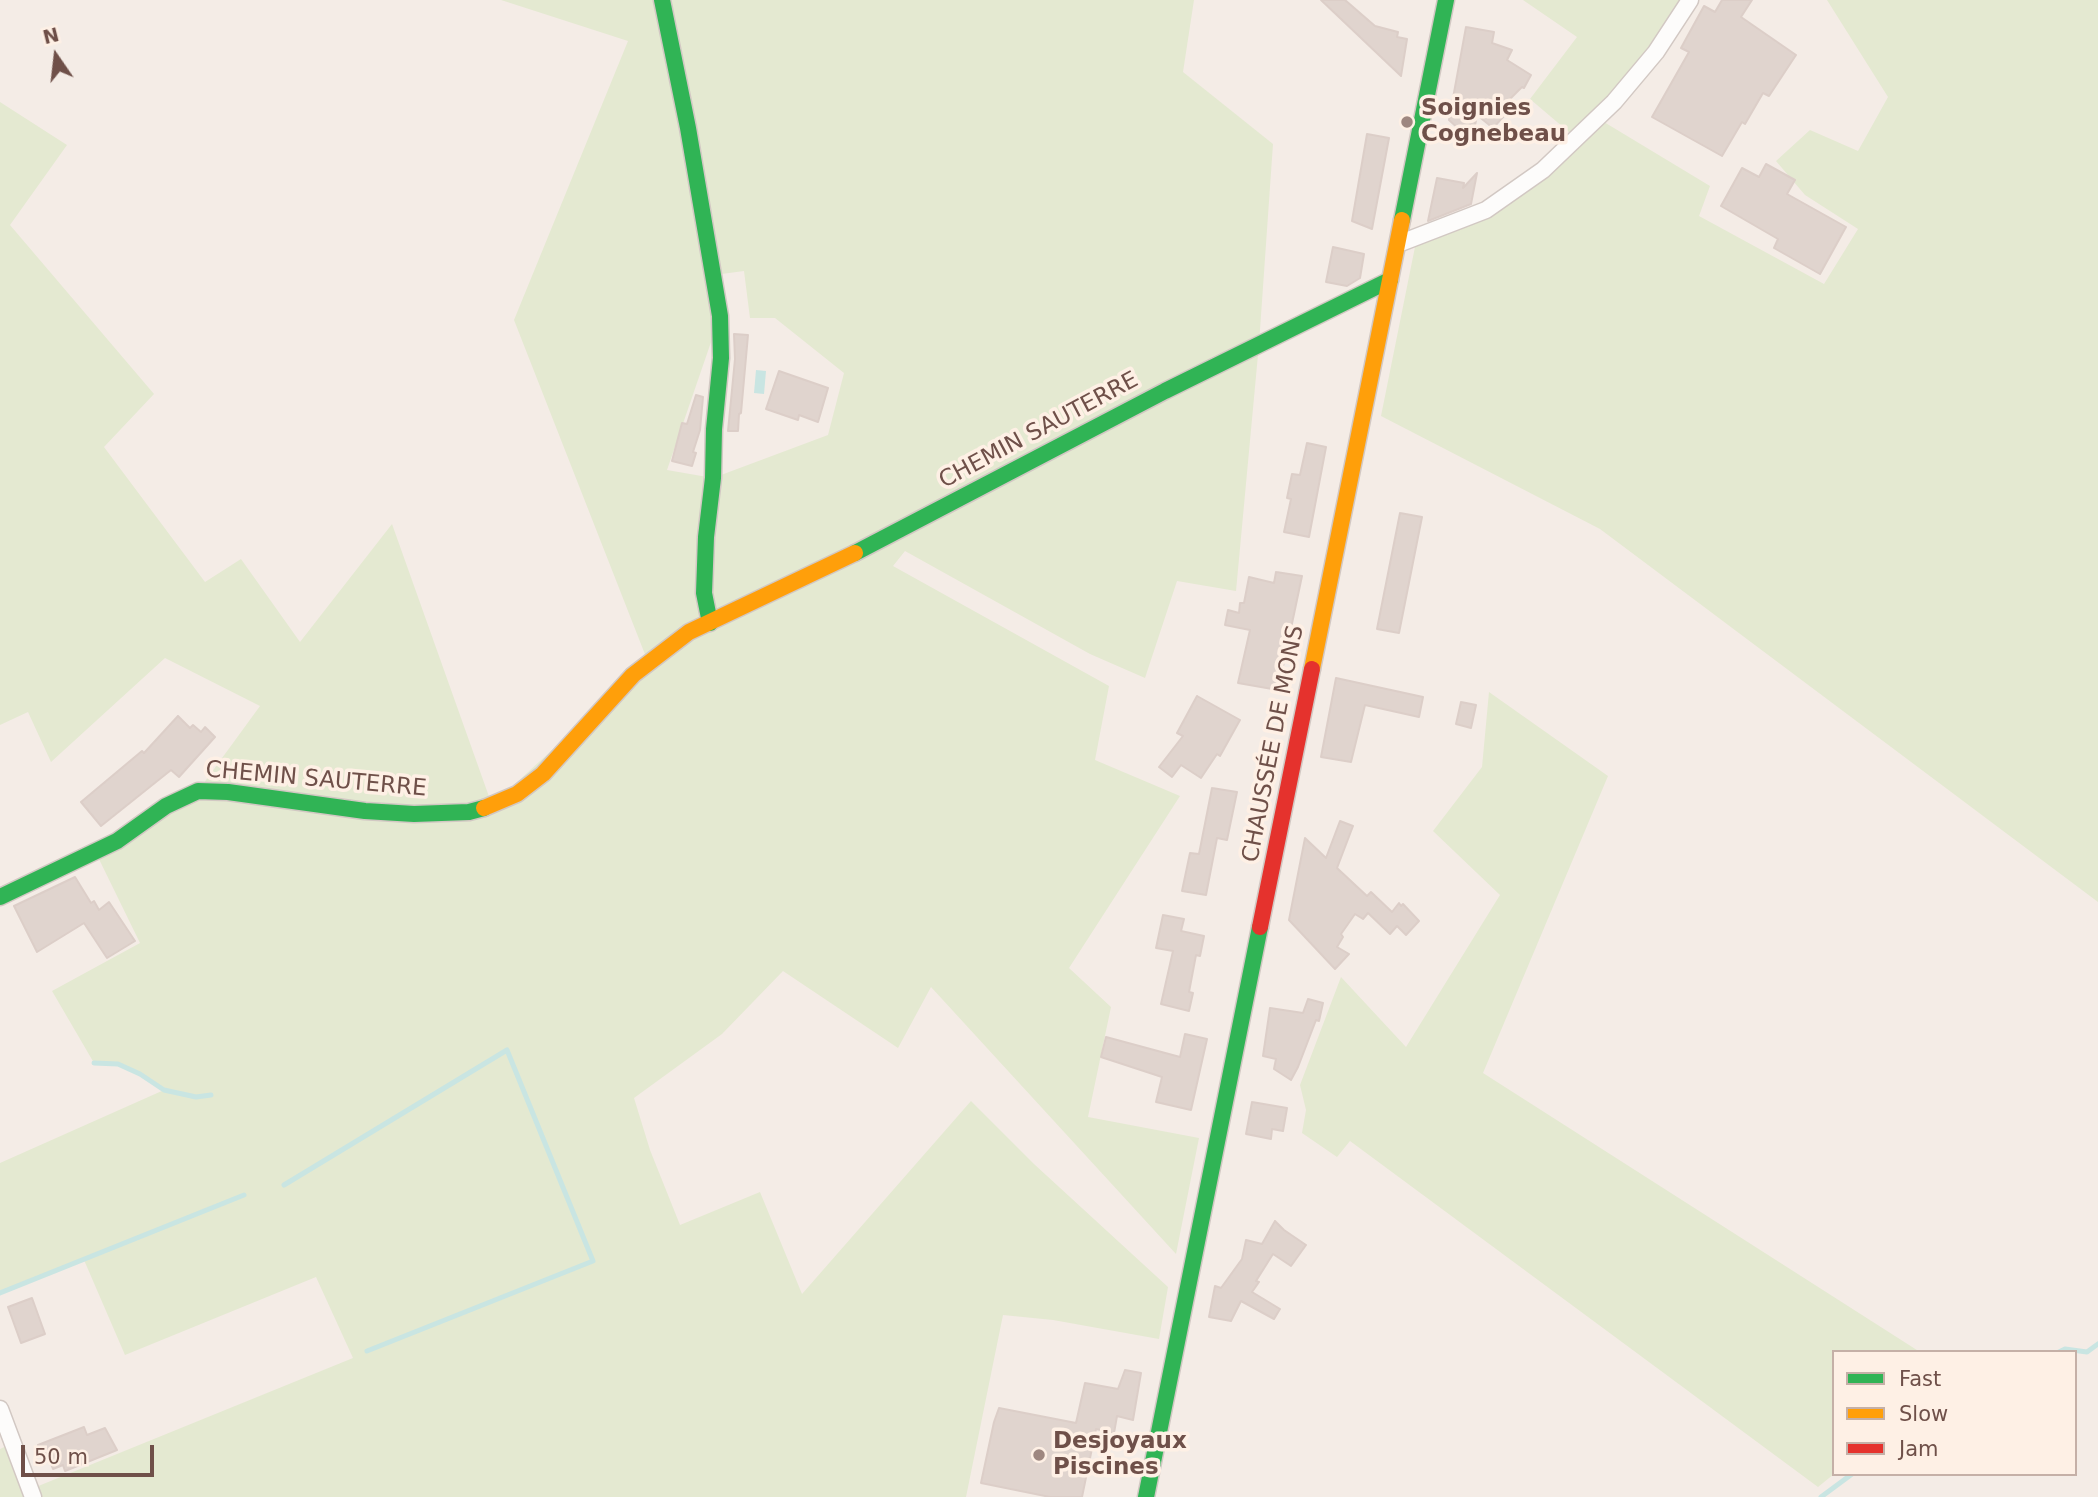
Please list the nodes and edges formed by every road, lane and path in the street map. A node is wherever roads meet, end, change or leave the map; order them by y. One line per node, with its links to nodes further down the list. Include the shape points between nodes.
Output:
1 (662, 0): 6 (street, via 720,316 721,358 704,582)
2 (1446, 0): 4 (street, CHAUSSÉE DE MONS)
3 (1690, 0): 4 (street, via 1656,52 1614,102 1543,170 1486,210)
4 (1398, 244): 5 (street, CHAUSSÉE DE MONS)
5 (1390, 280): 6 (street, CHEMIN SAUTERRE, via 1165,391 864,549); 10 (street, CHAUSSÉE DE MONS)
6 (710, 622): 7 (street, CHEMIN SAUTERRE, via 648,662 543,774 493,806 469,812 414,814 198,791 166,806 117,841)
7 (0, 897)
8 (0, 1409): 9 (street)
9 (33, 1497)
10 (1146, 1497)

